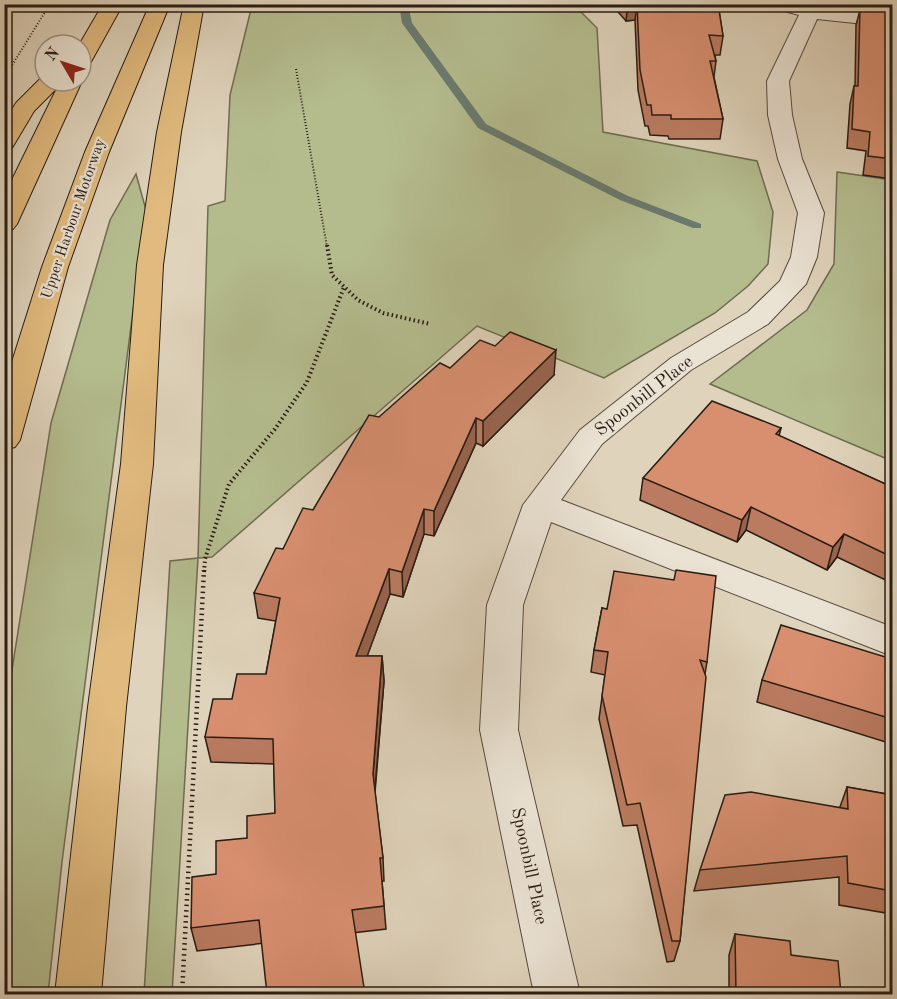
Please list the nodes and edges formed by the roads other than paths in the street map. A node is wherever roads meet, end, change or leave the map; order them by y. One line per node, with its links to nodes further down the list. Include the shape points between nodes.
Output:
1 (113, 4): 6 (highway)
2 (160, 4): 11 (highway, Upper Harbour Motorway, via 96,152 55,267)
3 (194, 4): 14 (highway, via 169,132 150,265 137,464 106,707)
4 (795, 8): 5 (street); 12 (street, Spoonbill Place, via 778,81 780,115 811,213 804,257 792,284 758,318 681,364 591,437)
5 (892, 21)
6 (93, 36)
7 (39, 93): 9 (highway, via 24,108)
8 (65, 93): 10 (highway)
9 (4, 143)
10 (4, 224)
11 (4, 440)
12 (540, 505): 13 (street); 15 (street, Spoonbill Place, via 505,604 499,730)
13 (892, 642)
14 (78, 994)
15 (557, 994)

